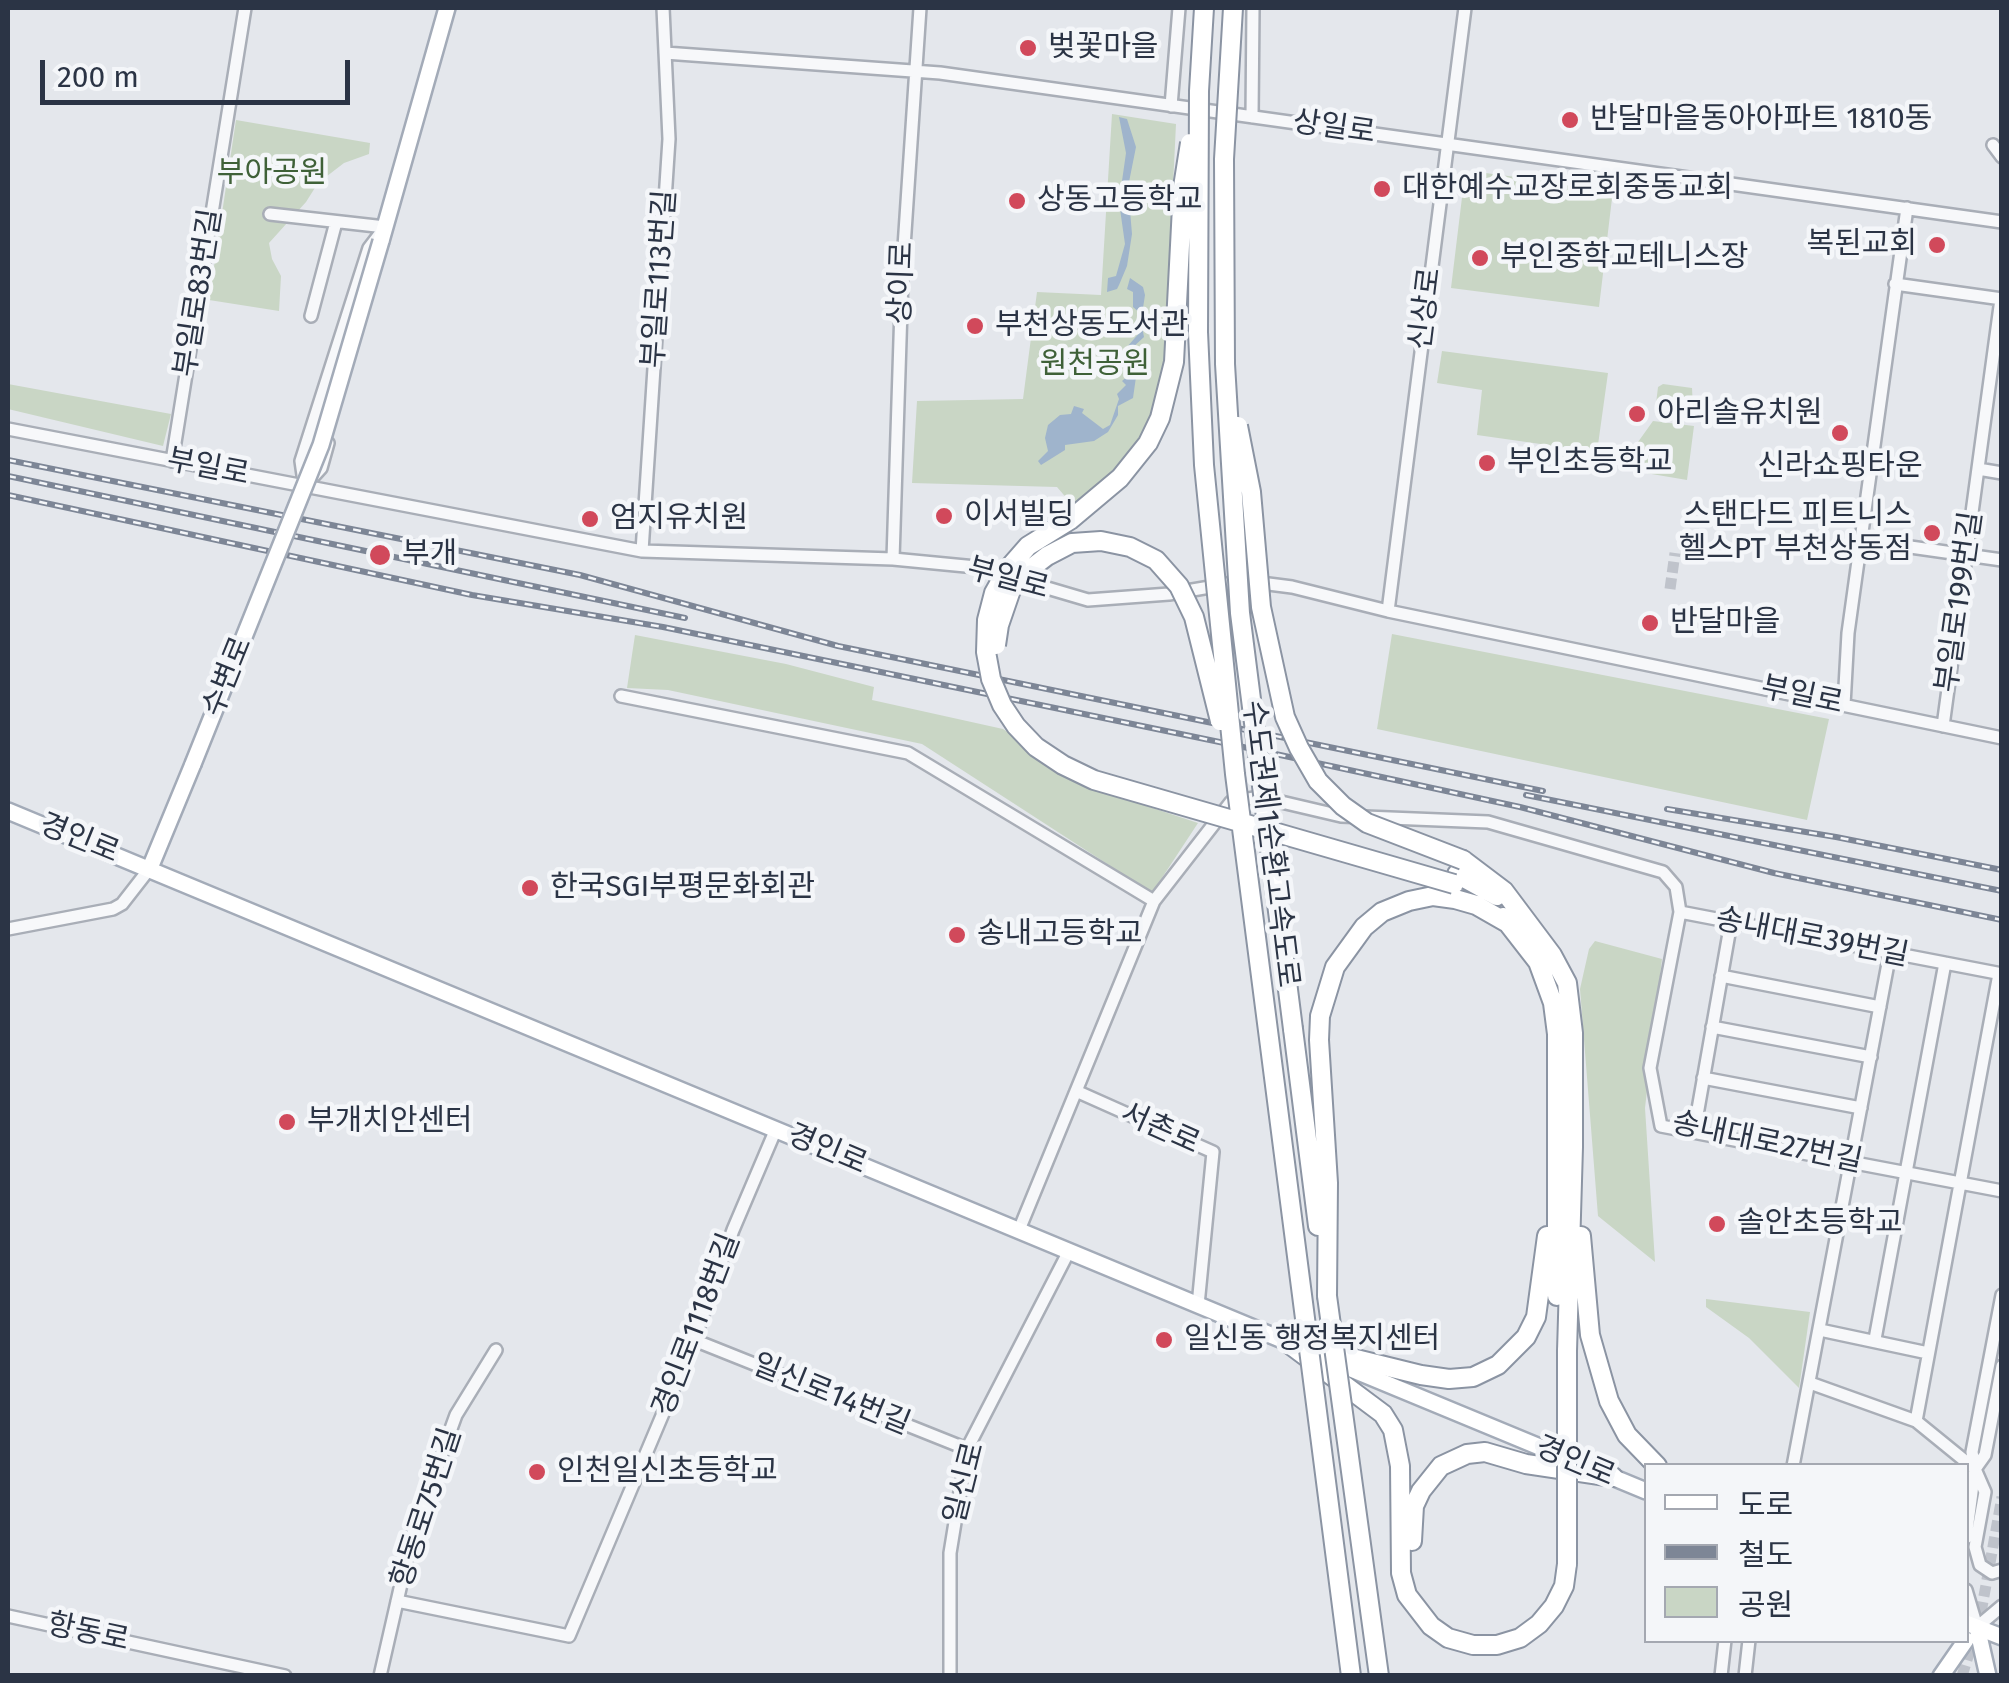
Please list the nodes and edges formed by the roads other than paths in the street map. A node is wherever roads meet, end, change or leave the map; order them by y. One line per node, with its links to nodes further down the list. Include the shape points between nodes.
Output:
1 (245, 8): 29 (street, 부일로83번길)
2 (447, 8): 22 (main road, 수변로)
3 (662, 8): 10 (street, 부일로113번길)
4 (920, 8): 11 (street, 상이로)
5 (1178, 8): 13 (street)
6 (1204, 8): 12 (highway, 수도권제1순환고속도로, bridge)
7 (1232, 8): 26 (highway, 수도권제1순환고속도로, bridge, via 1224,159)
8 (1253, 8): 14 (street)
9 (1465, 8): 15 (street, 신상로)
10 (665, 54): 11 (street, 상일로); 34 (street, 부일로113번길, via 669,139)
11 (915, 70): 13 (street, 상일로); 36 (street, 상이로)
12 (1199, 100): 13 (street, 상일로); 14 (street, 상일로); 43 (highway, 수도권제1순환고속도로, bridge, via 1204,465); 46 (highway, bridge, via 1183,187 1174,362 1160,418 1120,478 1028,546 1007,570 986,620 991,679 1016,726 1036,746 1094,780)
13 (1171, 106)
14 (1252, 117): 15 (street, 상일로)
15 (1446, 144): 18 (street, 상일로); 38 (street, 신상로)
16 (1993, 145): 17 (street)
17 (2002, 157)
18 (1907, 208): 21 (street, 상일로); 23 (street)
19 (270, 214): 20 (street)
20 (336, 222): 22 (street); 25 (street)
21 (2002, 222)
22 (383, 234): 32 (street, 수변로, via 387,240 321,468); 32 (street, 수변로, via 369,248 301,461); 45 (main road, 수변로, bridge, via 321,446)
23 (1895, 284): 24 (street); 33 (street)
24 (2001, 299): 27 (street, 부일로199번길)
25 (311, 316)
26 (1225, 364): 46 (highway, bridge, via 1251,492 1261,607 1299,748 1343,806); 73 (highway, 수도권제1순환고속도로, bridge, via 1240,613)
27 (1996, 386): 30 (street, 부일로199번길)
28 (8, 429): 29 (street, 부일로)
29 (172, 460): 32 (street, 부일로)
30 (1978, 469): 31 (street); 35 (street, 부일로199번길)
31 (2002, 473)
32 (305, 486): 34 (street, 부일로)
33 (1861, 540): 35 (street); 40 (street)
34 (642, 551): 36 (street, 부일로)
35 (1966, 555): 37 (street); 41 (street, 부일로199번길)
36 (893, 559): 38 (street, 부일로, via 976,567 1088,600 1245,581)
37 (2002, 560)
38 (1388, 611): 40 (street, 부일로)
39 (621, 696): 47 (street, via 908,753)
40 (1844, 705): 41 (street, 부일로)
41 (1943, 726): 42 (street, 부일로)
42 (2002, 738)
43 (1235, 774): 46 (highway, bridge, via 1194,617 1156,560 1130,547 1072,544 1025,572 998,624 996,647 1007,691 1040,737 1068,756 1141,784); 107 (highway, 수도권제1순환고속도로, bridge)
44 (8, 811): 45 (main road, 경인로)
45 (150, 868): 51 (street, via 113,909); 62 (main road, 경인로)
46 (1457, 879): 49 (highway, via 1492,892); 73 (highway, via 1364,926 1326,990 1319,1040)
47 (1154, 901): 48 (street, via 1231,802 1260,797 1341,816 1488,822 1662,872 1676,888); 60 (street)
48 (1680, 912): 50 (street, 송내대로39번길); 63 (street, 송내대로27번길, via 1650,1068 1661,1126)
49 (1518, 922): 64 (highway, via 1553,1003); 65 (highway, via 1552,955 1567,983)
50 (1731, 922): 52 (street, 송내대로39번길); 55 (street)
51 (8, 929)
52 (1890, 953): 53 (street, 송내대로39번길); 56 (street)
53 (1945, 963): 54 (street, 송내대로39번길); 67 (street, 송내대로39번길)
54 (2000, 974): 68 (street, 송내대로39번길)
55 (1721, 976): 56 (street); 57 (street)
56 (1880, 1007): 58 (street)
57 (1712, 1027): 58 (street); 59 (street)
58 (1871, 1058): 61 (street)
59 (1703, 1078): 61 (street); 63 (street)
60 (1076, 1091): 70 (street); 74 (street, 서촌로, via 1213,1152)
61 (1861, 1108): 66 (street)
62 (776, 1129): 70 (main road, 경인로); 77 (street, 경인로1118번길)
63 (1694, 1132): 66 (street, 송내대로27번길)
64 (1556, 1136): 78 (highway, via 1536,1317 1498,1365 1449,1379); 80 (highway)
65 (1573, 1147): 80 (highway); 86 (highway, via 1590,1335 1609,1401 1628,1436)
66 (1851, 1162): 67 (street, 송내대로27번길); 75 (street)
67 (1906, 1172): 68 (street, 송내대로27번길); 76 (street)
68 (1960, 1182): 69 (street, 송내대로27번길); 81 (street)
69 (2002, 1190)
70 (1019, 1230): 71 (main road, 경인로)
71 (1069, 1251): 74 (main road, 경인로); 85 (street, 일신로)
72 (2002, 1295): 90 (street, via 1972,1452)
73 (1327, 1296): 108 (highway, 수도권제1순환고속도로, bridge)
74 (1198, 1305): 78 (main road, 경인로)
75 (1820, 1330): 76 (street); 83 (street)
76 (1875, 1339): 81 (street)
77 (694, 1340): 85 (street, 일신로14번길); 96 (street, 경인로1118번길, via 569,1636)
78 (1288, 1342): 91 (main road, 경인로); 94 (highway, via 1383,1414 1393,1430 1401,1573 1408,1596 1431,1626 1473,1645 1520,1638 1554,1606 1564,1586)
79 (496, 1350): 96 (street, 항동로75번길, via 456,1415 412,1536)
80 (1563, 1352): 94 (highway, bridge)
81 (1928, 1353): 84 (street)
82 (2002, 1366): 90 (street, via 1985,1455)
83 (1810, 1383): 84 (street); 87 (street)
84 (1916, 1421): 88 (street)
85 (967, 1450): 106 (street, 일신로, via 950,1553)
86 (1654, 1463)
87 (1794, 1463)
88 (1968, 1463)
89 (1969, 1463): 90 (street)
90 (1976, 1469): 93 (street); 95 (street, via 1985,1492 1976,1547 1980,1564 1992,1573)
91 (1613, 1477): 92 (main road, 경인로); 94 (highway, via 1485,1452 1441,1466 1421,1491 1412,1525 1412,1573 1424,1604 1452,1628 1474,1635 1516,1629 1547,1601)
92 (1644, 1490)
93 (1969, 1517)
94 (1562, 1564)
95 (2002, 1570)
96 (397, 1602): 105 (street, 항동로75번길)
97 (2002, 1606): 99 (street)
98 (8, 1616): 104 (street, 항동로)
99 (1969, 1633): 100 (main road); 112 (main road)
100 (2002, 1637)
101 (1725, 1643): 109 (street)
102 (1749, 1643): 110 (street)
103 (1962, 1643): 111 (main road)
104 (285, 1676)
105 (380, 1676)
106 (950, 1676)
107 (1351, 1676)
108 (1378, 1676)
109 (1721, 1676)
110 (1745, 1676)
111 (1940, 1676)
112 (1988, 1676)

